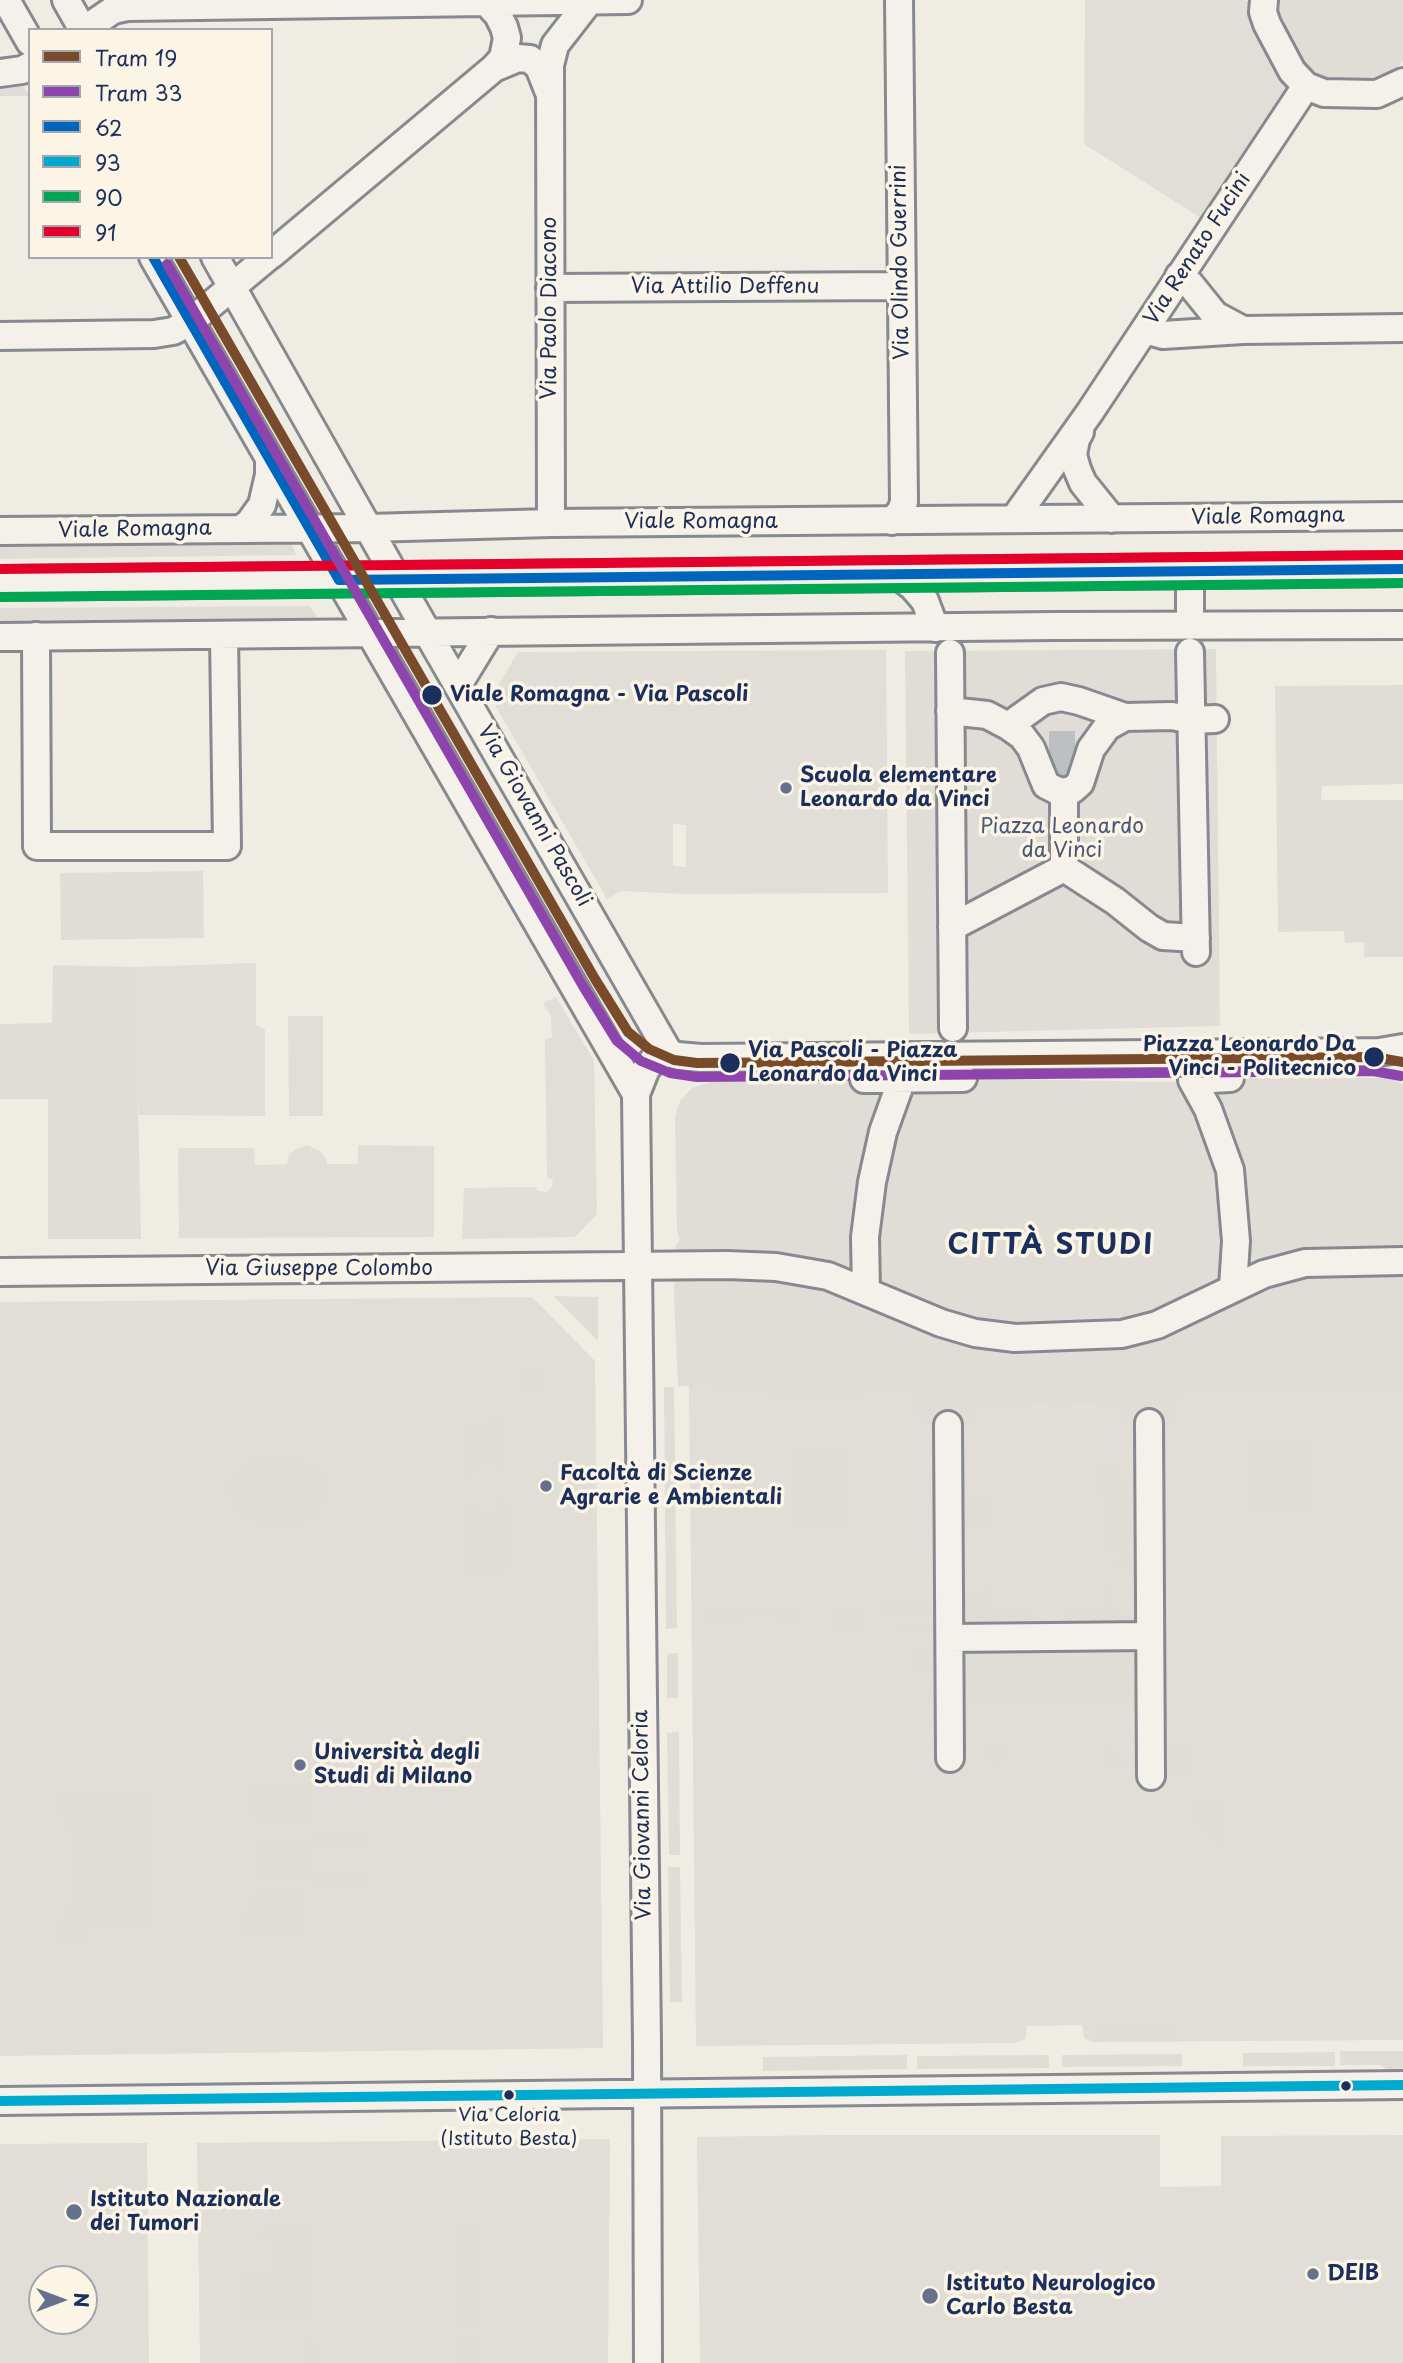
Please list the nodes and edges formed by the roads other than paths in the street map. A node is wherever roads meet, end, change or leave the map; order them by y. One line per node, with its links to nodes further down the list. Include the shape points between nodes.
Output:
1 (6, 0): 10 (street)
2 (66, 0): 8 (street)
3 (589, 0): 4 (street); 7 (street); 16 (street, Via Paolo Diacono, via 555,45)
4 (628, 0)
5 (900, 0): 22 (street, Via Olindo Guerrini)
6 (1264, 0): 15 (street, via 1267,23 1292,71)
7 (486, 2): 9 (street, via 127,7 113,10); 12 (street, via 498,15 507,38 503,58)
8 (83, 28)
9 (87, 28)
10 (28, 38)
11 (28, 67): 13 (street)
12 (494, 68): 16 (street, via 517,58 533,60); 17 (street)
13 (0, 73)
14 (1402, 85): 15 (street, via 1377,94 1324,93)
15 (1306, 86): 21 (street, Via Renato Fucini)
16 (549, 92): 24 (street, Via Paolo Diacono)
17 (273, 253)
18 (154, 259): 25 (street)
19 (216, 259): 23 (street, Via Giovanni Pascoli)
20 (266, 259): 23 (street)
21 (1179, 276): 27 (street, Via Renato Fucini); 28 (street, via 1215,315)
22 (900, 285): 24 (street, Via Attilio Deffenu); 35 (street, Via Olindo Guerrini, via 904,502)
23 (232, 288): 25 (street); 38 (street, Via Giovanni Pascoli)
24 (550, 288): 36 (street, Via Paolo Diacono)
25 (190, 322): 29 (street, via 154,334); 31 (street)
26 (1403, 328): 28 (street)
27 (1145, 330): 28 (street, via 1163,335); 30 (street, Via Renato Fucini)
28 (1243, 330)
29 (0, 336)
30 (1090, 412): 33 (street, Via Renato Fucini); 34 (street, Via Renato Fucini, via 1073,455 1083,483)
31 (269, 458): 37 (street); 39 (street, via 262,505)
32 (1403, 516): 34 (street, Viale Romagna)
33 (1014, 519): 34 (street, Viale Romagna); 35 (street, Viale Romagna)
34 (1112, 519)
35 (892, 521): 36 (street, Viale Romagna)
36 (551, 523): 38 (street, Viale Romagna)
37 (310, 528): 38 (street, Viale Romagna); 39 (street, Viale Romagna); 45 (street)
38 (368, 528): 44 (street, Via Giovanni Pascoli)
39 (241, 529): 40 (street, Viale Romagna)
40 (0, 531)
41 (1403, 569): 42 (main road)
42 (1191, 571): 43 (main road); 55 (street)
43 (896, 574): 44 (main road); 48 (street, via 925,601)
44 (397, 579): 45 (main road); 50 (street, Via Giovanni Pascoli)
45 (340, 580): 46 (main road); 51 (street)
46 (0, 583)
47 (1403, 625): 55 (street)
48 (935, 628): 49 (street); 55 (street)
49 (491, 631): 50 (street); 57 (street)
50 (427, 632): 51 (street); 57 (street, Via Giovanni Pascoli)
51 (370, 633): 52 (street); 69 (street)
52 (224, 635): 53 (street); 53 (street, via 227,846 37,846)
53 (36, 636): 54 (street)
54 (0, 637)
55 (1190, 639): 60 (street)
56 (950, 653): 58 (street)
57 (458, 685): 66 (street, Via Giovanni Pascoli)
58 (950, 711): 61 (street, via 987,715); 64 (street)
59 (1125, 717): 60 (street); 61 (street, via 1061,697 1043,701); 62 (street, via 1107,727 1087,758 1080,783)
60 (1203, 720): 63 (street, via 1206,894 1196,945 1149,929)
61 (1008, 726): 62 (street, via 1031,748 1046,785)
62 (1064, 792): 63 (street)
63 (1064, 868): 64 (street)
64 (952, 927): 65 (street)
65 (953, 1028)
66 (669, 1052): 67 (street, via 701,1058); 69 (street, via 650,1063)
67 (1395, 1053)
68 (963, 1078): 75 (street, via 884,1086 883,1132 858,1244)
69 (636, 1094): 72 (street)
70 (1204, 1099): 74 (street, via 1230,1170 1246,1240)
71 (1403, 1261): 74 (street, via 1305,1263)
72 (638, 1266): 73 (street, Via Giuseppe Colombo); 75 (street, via 776,1267 828,1276); 83 (street, Via Giovanni Celoria)
73 (0, 1272)
74 (1233, 1287): 75 (street, via 1157,1325 1122,1334 1042,1338 975,1333)
75 (866, 1291)
76 (1149, 1423): 78 (street)
77 (948, 1425): 79 (street)
78 (1150, 1636): 79 (street); 81 (street)
79 (950, 1638): 80 (street)
80 (950, 1758)
81 (1151, 1776)
82 (1403, 2085): 83 (street)
83 (647, 2095): 84 (street); 85 (street, Via Giovanni Celoria)
84 (0, 2101)
85 (648, 2363)

